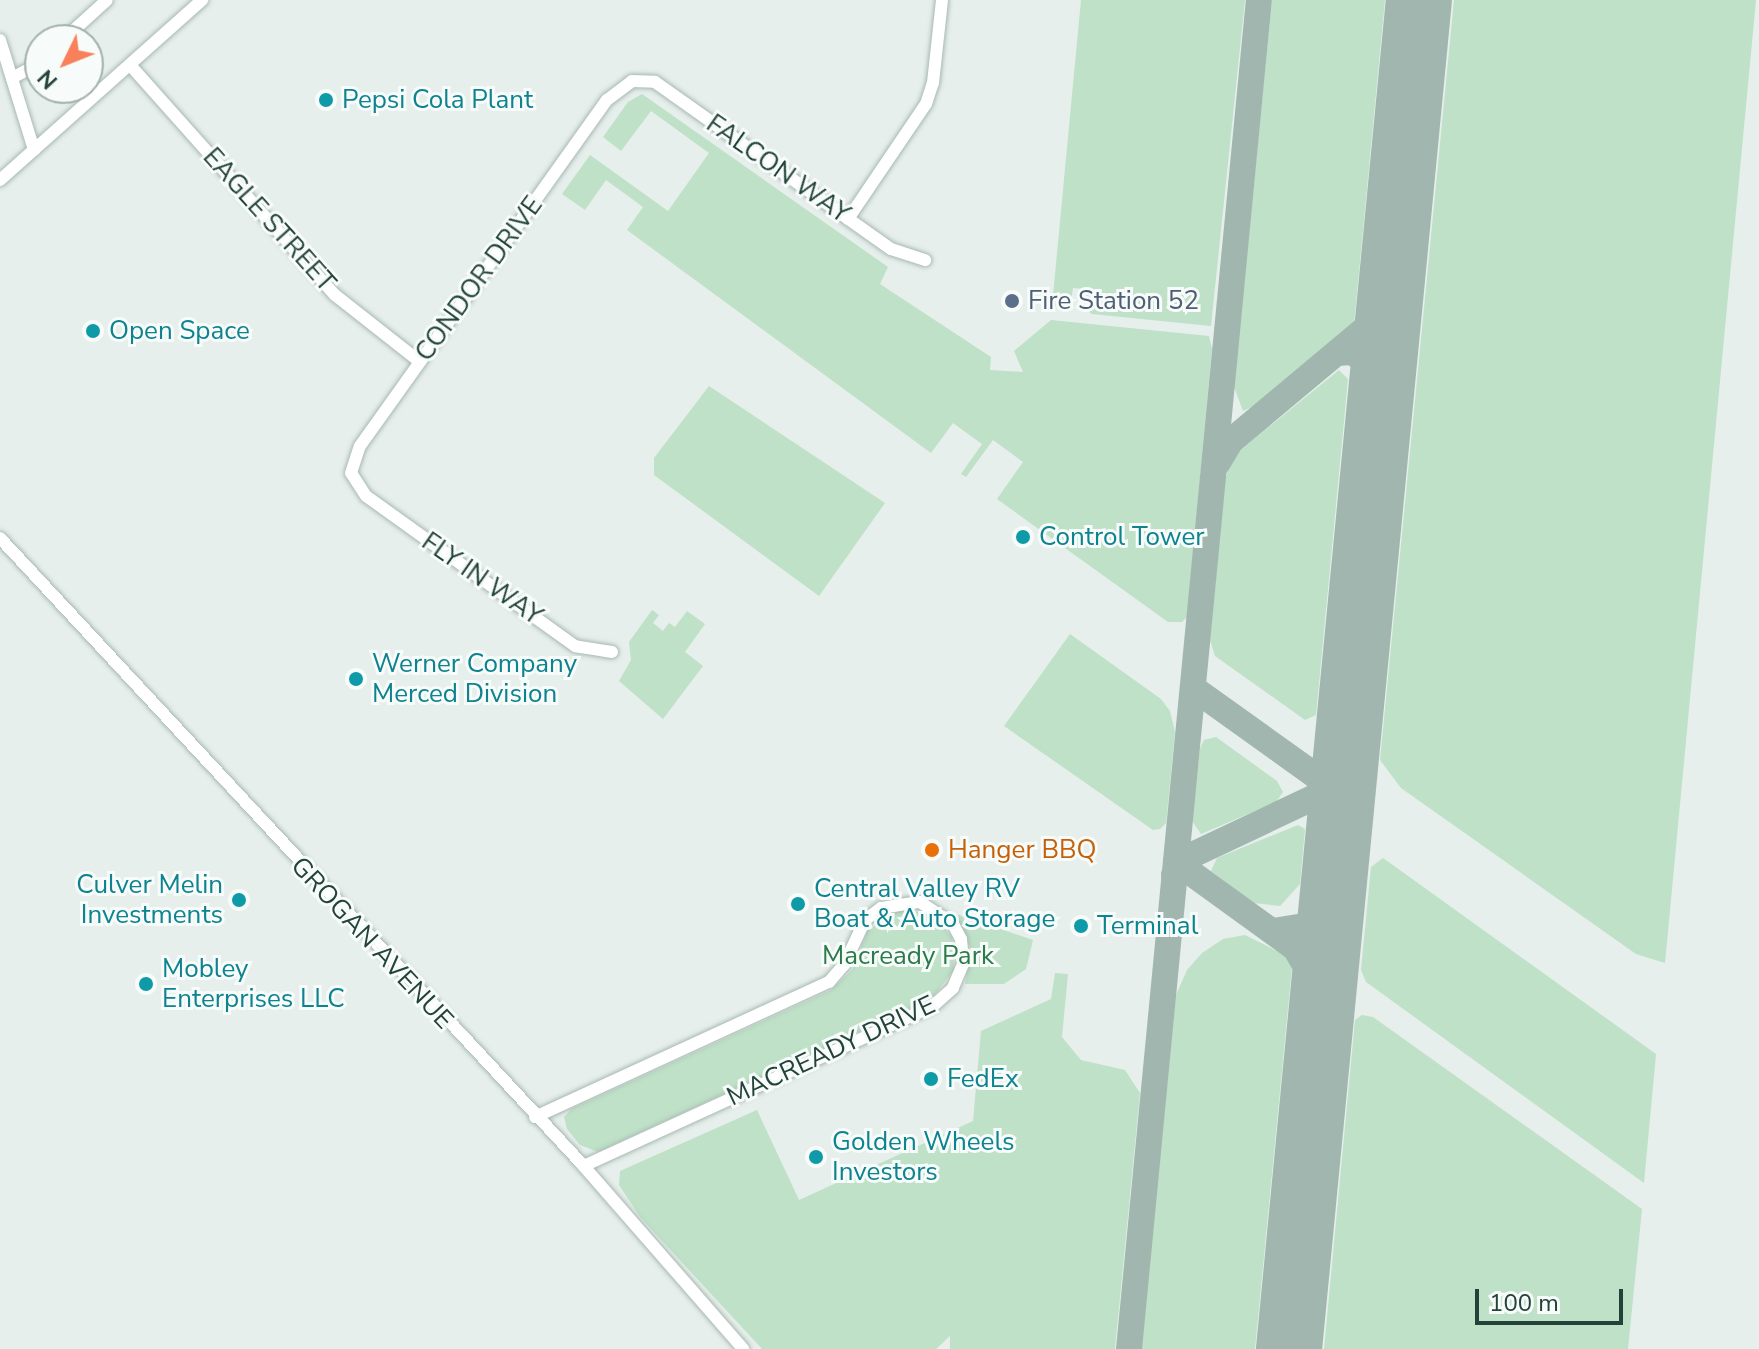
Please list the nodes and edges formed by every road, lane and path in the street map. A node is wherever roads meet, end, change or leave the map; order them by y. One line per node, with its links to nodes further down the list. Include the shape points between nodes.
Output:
1 (107, 0): 4 (street)
2 (202, 0): 6 (street)
3 (942, 0): 12 (street, via 926,104)
4 (81, 24)
5 (0, 40): 8 (street)
6 (130, 65): 10 (street); 14 (street, EAGLE STREET, via 335,295)
7 (24, 72): 8 (street)
8 (12, 78): 10 (street)
9 (632, 81): 12 (street, FALCON WAY, via 655,82); 14 (street, CONDOR DRIVE, via 607,100)
10 (34, 150): 11 (street)
11 (0, 180)
12 (848, 219): 13 (street, FALCON WAY, via 891,249)
13 (925, 260)
14 (420, 362): 15 (street, CONDOR DRIVE, via 352,460)
15 (358, 489): 17 (street, FLY IN WAY, via 575,646)
16 (0, 538): 18 (street, GROGAN AVENUE)
17 (612, 652)
18 (535, 1117): 19 (street, GROGAN AVENUE); 19 (street, MACREADY DRIVE, via 829,982 844,965 865,920 881,908 920,902 953,924 961,939 963,964 953,988 933,1006)
19 (584, 1166): 20 (street, GROGAN AVENUE)
20 (743, 1349)

